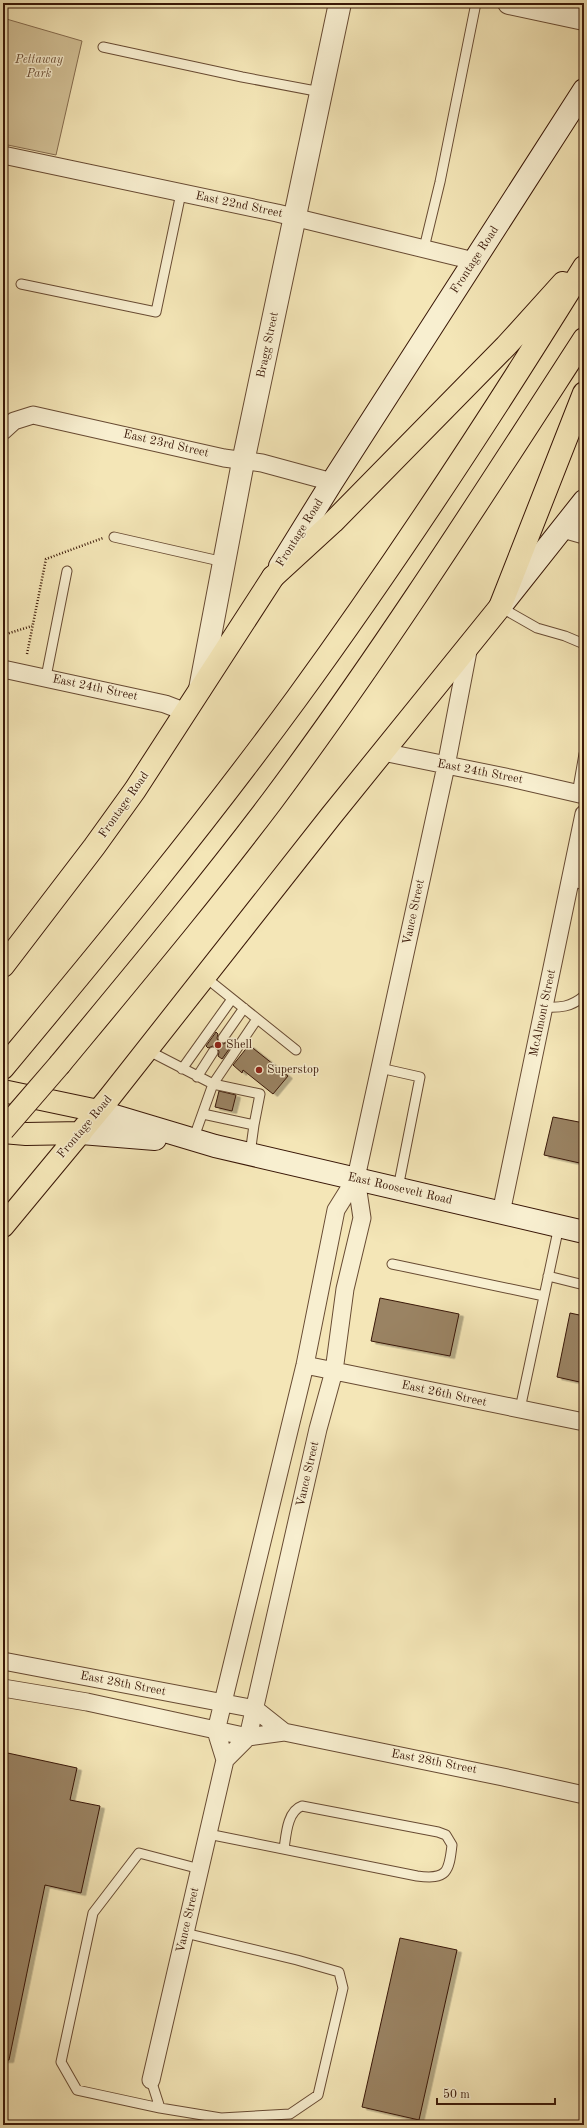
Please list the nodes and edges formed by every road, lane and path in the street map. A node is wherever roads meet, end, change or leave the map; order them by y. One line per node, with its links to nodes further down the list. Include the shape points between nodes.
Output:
1 (340, 3): 7 (main road, Bragg Street)
2 (476, 3): 11 (lane)
3 (509, 3): 4 (main road)
4 (584, 19)
5 (103, 47): 7 (lane)
6 (584, 90): 13 (main road, Frontage Road)
7 (321, 92): 10 (main road, Bragg Street)
8 (3, 155): 9 (street, East 22nd Street)
9 (181, 193): 10 (street, East 22nd Street); 15 (lane, via 156,312)
10 (295, 217): 11 (street, East 22nd Street); 19 (main road, Bragg Street)
11 (424, 248): 13 (street, East 22nd Street)
12 (584, 260): 27 (main road, via 506,346 333,522)
13 (474, 261): 20 (main road, Frontage Road)
14 (584, 267): 55 (main road, via 462,460 296,700 183,848)
15 (21, 284)
16 (584, 339): 64 (main road, bridge, via 450,547 273,799 203,891)
17 (584, 393): 28 (main road)
18 (3, 431): 19 (street, East 23rd Street, via 14,421 33,415)
19 (243, 462): 20 (street, East 23rd Street, via 262,462); 25 (main road, Bragg Street)
20 (332, 482): 27 (main road, Frontage Road)
21 (584, 501): 22 (main road, Frontage Road)
22 (563, 529): 23 (street); 28 (main road, Frontage Road)
23 (584, 535)
24 (114, 537): 25 (lane)
25 (224, 562): 35 (main road, Bragg Street)
26 (67, 570): 34 (lane)
27 (273, 577): 35 (main road, Frontage Road)
28 (500, 607): 31 (lane, via 536,628); 32 (main road, Frontage Road)
29 (33, 626): 30 (path)
30 (3, 635)
31 (584, 644)
32 (470, 646): 37 (main road, Frontage Road); 39 (street, Vance Street)
33 (3, 669): 34 (street, East 24th Street)
34 (46, 677): 36 (street, East 24th Street, via 165,704)
35 (200, 689): 36 (main road, Frontage Road)
36 (186, 712): 44 (main road, Frontage Road, via 94,847)
37 (383, 752): 39 (street, East 24th Street); 45 (main road, Frontage Road)
38 (584, 754): 40 (lane)
39 (446, 766): 40 (street, East 24th Street); 56 (street, Vance Street)
40 (580, 795)
41 (584, 814): 42 (street, McAlmont Street)
42 (582, 838): 43 (street, McAlmont Street)
43 (577, 883): 48 (street, McAlmont Street)
44 (3, 966)
45 (204, 977): 47 (lane); 52 (main road, Frontage Road)
46 (584, 996): 48 (lane, via 571,1005 560,1008)
47 (232, 1000): 49 (lane); 57 (lane)
48 (544, 1007): 71 (street, McAlmont Street)
49 (244, 1008): 50 (lane); 51 (lane)
50 (257, 1019): 53 (lane); 59 (lane)
51 (223, 1038)
52 (147, 1050): 57 (lane); 61 (main road, Frontage Road)
53 (296, 1050)
54 (213, 1052): 58 (lane)
55 (9, 1061)
56 (380, 1068): 69 (street, Vance Street); 70 (lane, via 420,1077)
57 (182, 1069): 58 (lane)
58 (197, 1077): 59 (lane)
59 (214, 1084): 62 (lane); 63 (lane, via 260,1094)
60 (3, 1091): 61 (main road, East Roosevelt Road)
61 (98, 1111): 65 (main road, Frontage Road); 66 (main road, East Roosevelt Road)
62 (203, 1114): 63 (lane); 66 (lane)
63 (254, 1125): 68 (lane)
64 (3, 1131): 65 (main road, East Roosevelt Road, via 26,1134)
65 (81, 1133): 67 (main road, East Roosevelt Road); 72 (main road, Frontage Road)
66 (193, 1140): 67 (main road, East Roosevelt Road)
67 (215, 1146): 68 (main road, East Roosevelt Road)
68 (250, 1154): 69 (main road, East Roosevelt Road)
69 (356, 1178): 70 (main road, East Roosevelt Road); 79 (street, Vance Street, via 336,1210); 80 (street, Vance Street, via 362,1218 345,1289)
70 (398, 1188): 71 (main road, East Roosevelt Road)
71 (501, 1213): 73 (main road, East Roosevelt Road)
72 (3, 1226)
73 (559, 1226): 74 (main road, East Roosevelt Road); 76 (lane)
74 (584, 1232)
75 (392, 1264): 78 (lane)
76 (548, 1276): 77 (lane); 78 (lane)
77 (584, 1285)
78 (544, 1296): 81 (lane)
79 (304, 1365): 80 (street, East 26th Street); 85 (street, Vance Street)
80 (334, 1371): 81 (street, East 26th Street); 86 (street, Vance Street, via 318,1429)
81 (520, 1409): 82 (street, East 26th Street)
82 (584, 1422)
83 (3, 1661): 85 (street, East 28th Street)
84 (3, 1688): 87 (street, East 28th Street, via 87,1702)
85 (223, 1703): 86 (street, East 28th Street); 87 (street, Vance Street)
86 (255, 1709): 88 (street, East 28th Street); 89 (street, Vance Street)
87 (216, 1731): 89 (street, East 28th Street); 90 (street)
88 (284, 1732): 89 (street, East 28th Street); 91 (street, East 28th Street)
89 (248, 1737): 90 (street)
90 (225, 1760): 92 (street, Vance Street)
91 (584, 1795)
92 (208, 1834): 93 (lane); 94 (street, Vance Street)
93 (284, 1849): 93 (lane, via 437,1878 447,1871 452,1845 446,1835 438,1832 302,1806 294,1811 290,1819)
94 (200, 1869): 95 (street, Vance Street); 97 (lane, via 139,1853 93,1913 61,2062 77,2090)
95 (186, 1933): 96 (street, Vance Street); 97 (lane, via 339,1972 344,1988 318,2095 290,2114 221,2118)
96 (152, 2080): 97 (lane)
97 (160, 2108)

